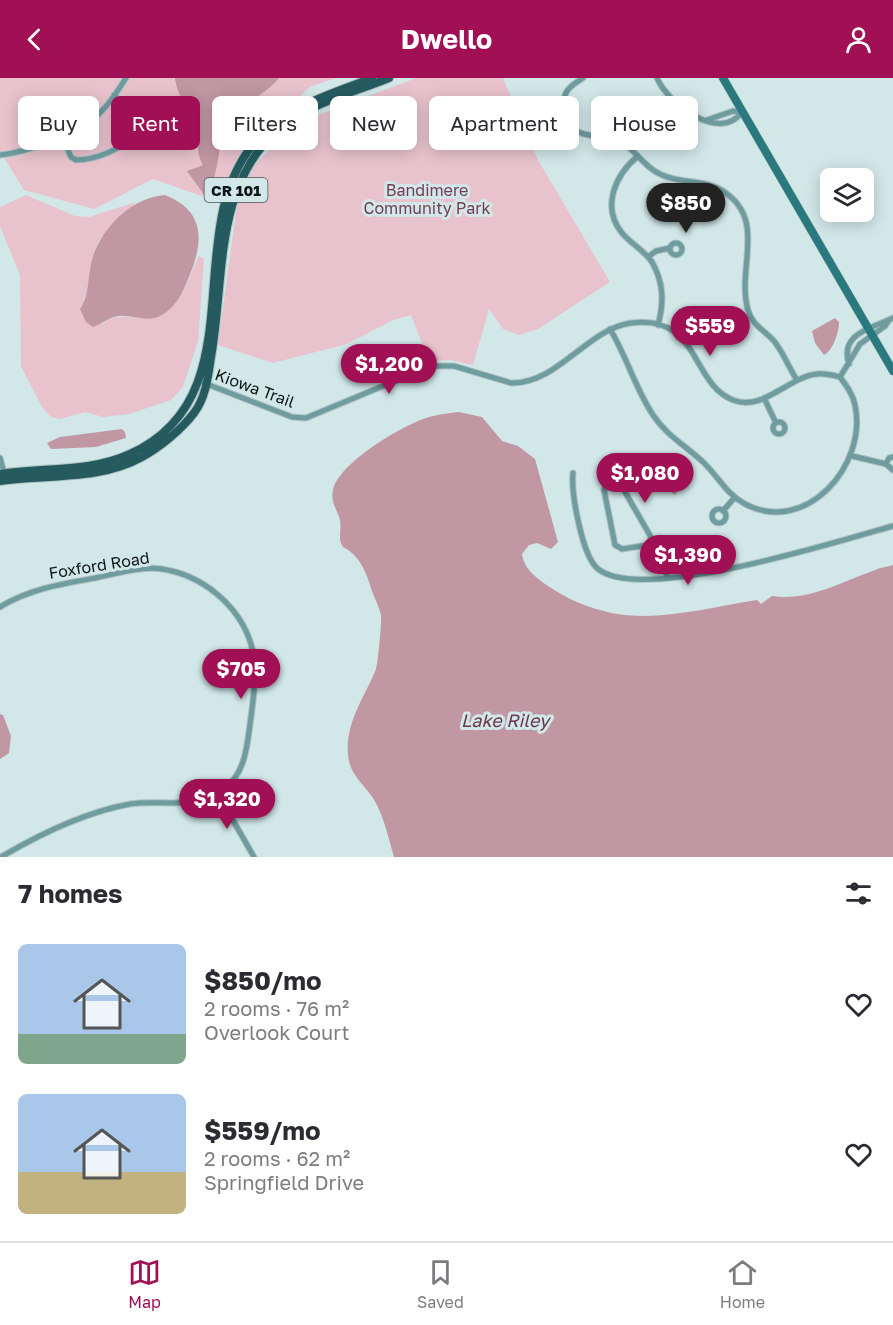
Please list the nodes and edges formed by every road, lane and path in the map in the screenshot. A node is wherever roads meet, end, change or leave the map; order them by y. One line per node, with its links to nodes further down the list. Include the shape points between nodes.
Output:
1 (126, 78): 7 (street)
2 (372, 78): 24 (main road, CR 101, via 297,108 257,140 244,158 225,198)
3 (389, 78): 24 (main road, CR 101, via 312,107 291,120 258,151 244,171 228,223)
4 (583, 78): 13 (street, via 565,94 562,106 569,124 583,134 622,143)
5 (657, 78): 8 (street, via 675,103 707,120 723,124 737,119)
6 (723, 78): 8 (street)
7 (114, 95): 9 (street); 11 (street, via 135,122 137,132 131,140 107,152 76,160)
8 (742, 112): 19 (street)
9 (99, 113)
10 (24, 150): 12 (street)
11 (68, 150)
12 (0, 156)
13 (638, 156): 15 (street, via 620,174 614,188 613,213 622,233); 23 (street, via 662,176 716,187 741,207 750,232 745,273 749,316 773,340)
14 (670, 248): 15 (street)
15 (648, 257): 17 (street, via 662,292)
16 (891, 319): 19 (street)
17 (658, 325): 18 (street, via 631,323); 25 (street, via 687,343 710,380 731,400 746,404)
18 (610, 329): 24 (street, Kiowa Trail, via 546,372 520,383 454,366 431,366 299,418); 34 (street, via 655,417)
19 (869, 332): 20 (street); 20 (street, via 853,337 846,355); 21 (street)
20 (849, 364): 22 (street)
21 (893, 371)
22 (840, 377): 23 (street, via 815,374); 27 (street, via 856,405)
23 (797, 380): 25 (street)
24 (203, 383): 33 (main road, CR 101, via 174,422 155,440 129,455 94,465)
25 (764, 398): 26 (street)
26 (776, 423)
27 (852, 456): 30 (street); 34 (street, via 832,486 804,505 767,510)
28 (893, 457): 30 (street)
29 (0, 458): 33 (street)
30 (886, 464): 31 (street)
31 (893, 470)
32 (573, 473): 38 (street, via 584,543 591,561 611,576 644,581)
33 (2, 477)
34 (735, 497): 35 (street)
35 (723, 511)
36 (893, 526): 38 (street, via 757,563)
37 (655, 544): 37 (street, via 621,485 616,481 607,483 604,490 615,545 622,549); 38 (street)
38 (667, 578)
39 (0, 607): 40 (street, Foxford Road, via 35,590 142,569 181,574 213,591 245,629 254,664 248,751 236,777)
40 (218, 794): 41 (street, via 191,802 132,803 90,814); 42 (street)
41 (1, 857)
42 (254, 857)

